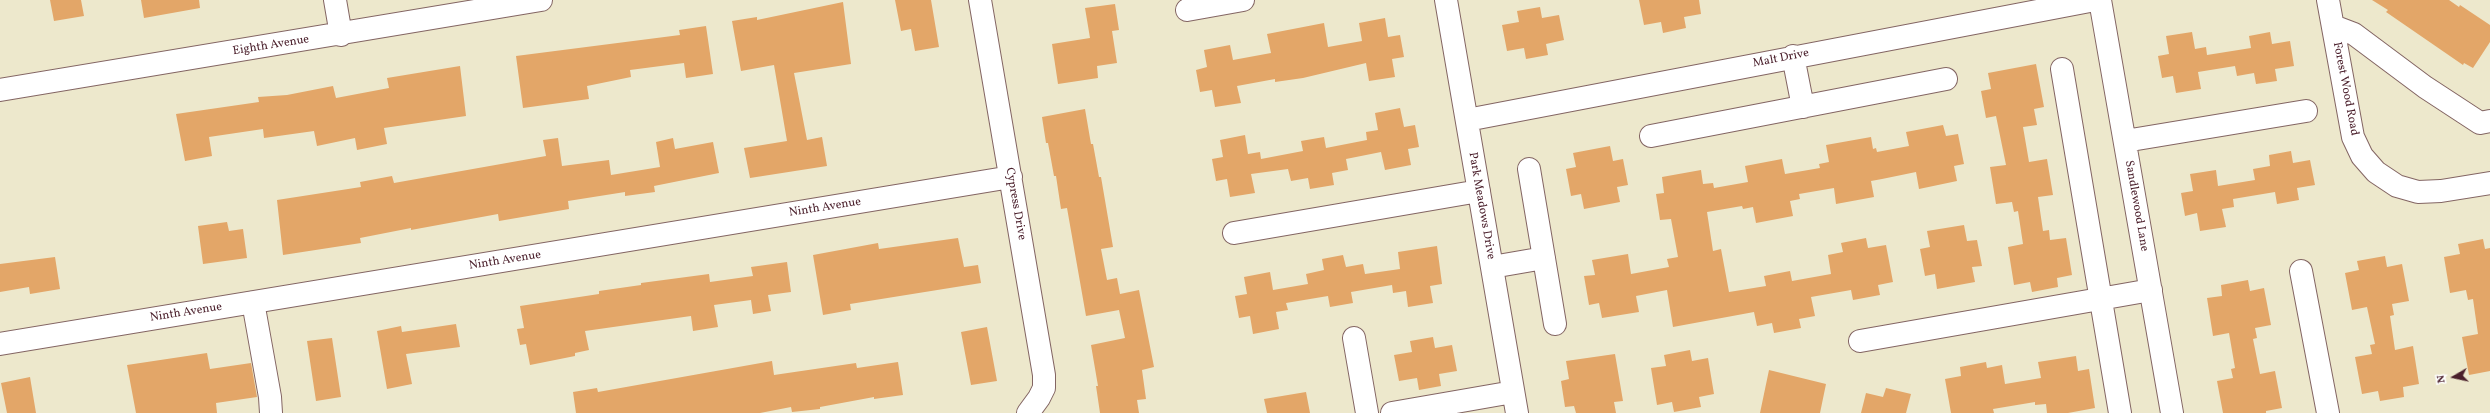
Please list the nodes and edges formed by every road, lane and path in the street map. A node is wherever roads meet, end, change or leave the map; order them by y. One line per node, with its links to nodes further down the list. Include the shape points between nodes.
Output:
1 (335, 0): 11 (street)
2 (541, 0): 11 (street, Eighth Avenue)
3 (980, 0): 23 (street, Cypress Drive)
4 (1243, 0): 9 (street)
5 (1446, 0): 18 (street, Park Meadows Drive)
6 (2095, 0): 12 (street, Malt Drive)
7 (2100, 0): 21 (street, Sandlewood Lane)
8 (2328, 0): 10 (street, Forest Wood Road)
9 (1187, 10)
10 (2333, 26): 19 (street, via 2354,34 2425,87 2480,123); 24 (street, Forest Wood Road, via 2353,137 2362,156 2376,172 2397,186 2418,192 2441,192)
11 (341, 35): 15 (street, Eighth Avenue)
12 (1793, 56): 16 (street); 18 (street, Malt Drive)
13 (2062, 69): 31 (street)
14 (1946, 79): 16 (street)
15 (0, 90)
16 (1803, 107): 20 (street)
17 (2306, 111): 21 (street)
18 (1467, 120): 25 (street, Park Meadows Drive)
19 (2490, 121)
20 (1651, 136)
21 (2125, 141): 30 (street, Sandlewood Lane)
22 (1529, 169): 27 (street)
23 (1011, 177): 32 (street, Ninth Avenue); 38 (street, Cypress Drive, via 1044,375 1044,388)
24 (2490, 184)
25 (1479, 191): 26 (street); 28 (street, Park Meadows Drive)
26 (1234, 233)
27 (1544, 258): 28 (street); 33 (street)
28 (1492, 267): 37 (street, Park Meadows Drive)
29 (2301, 271): 45 (street)
30 (2151, 290): 31 (street); 44 (street, Sandlewood Lane)
31 (2101, 298): 35 (street); 43 (street)
32 (253, 302): 36 (street, Ninth Avenue); 39 (street)
33 (1555, 324)
34 (1354, 338): 40 (street)
35 (1860, 341)
36 (0, 344)
37 (1513, 392): 41 (street); 42 (street, Park Meadows Drive)
38 (1031, 410)
39 (271, 413)
40 (1367, 413)
41 (1392, 413)
42 (1517, 413)
43 (2120, 413)
44 (2172, 413)
45 (2328, 413)

